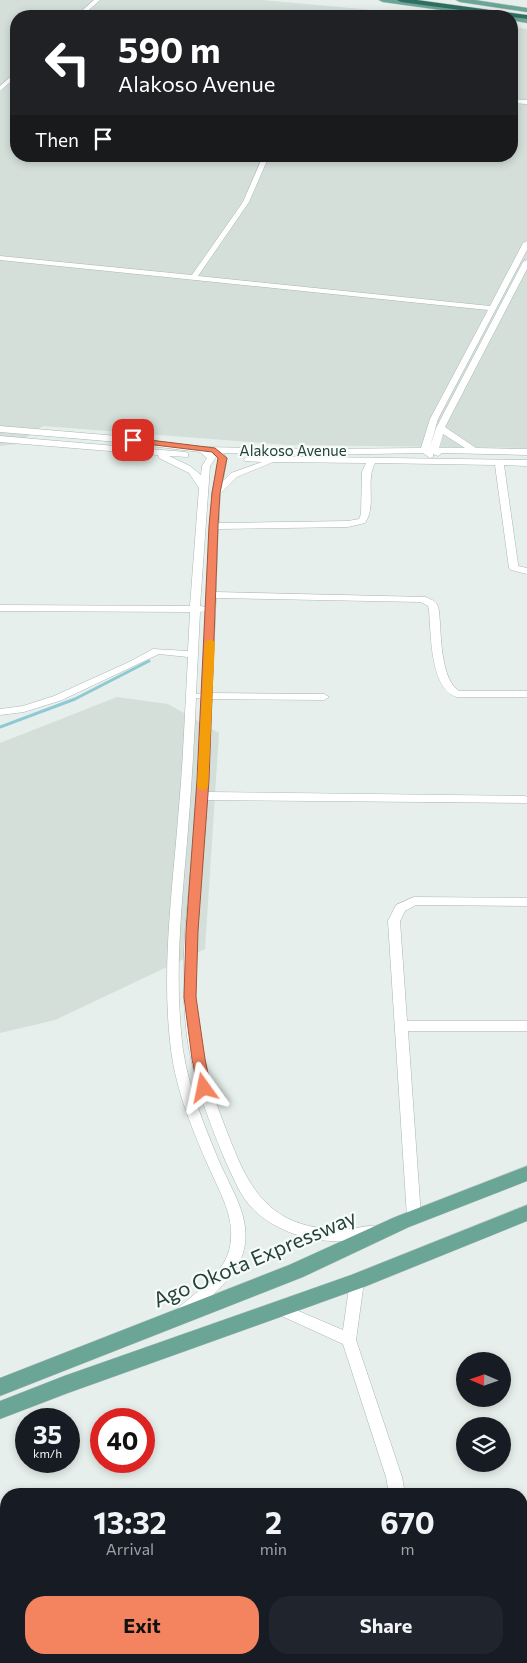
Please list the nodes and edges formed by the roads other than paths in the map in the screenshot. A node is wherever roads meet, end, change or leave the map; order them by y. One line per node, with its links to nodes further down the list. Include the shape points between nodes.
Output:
1 (97, 0): 6 (street)
2 (383, 0): 7 (main road)
3 (401, 0): 8 (highway)
4 (436, 0): 9 (highway)
5 (460, 0): 10 (main road)
6 (85, 10)
7 (456, 10)
8 (467, 10)
9 (516, 10)
10 (524, 11)
11 (10, 80): 12 (street)
12 (0, 89)
13 (263, 162): 17 (street, via 254,189)
14 (527, 243): 18 (street)
15 (0, 258): 17 (street)
16 (527, 262): 19 (street)
17 (194, 277): 18 (street)
18 (491, 308): 19 (street)
19 (436, 426): 22 (street); 23 (street, via 459,442); 25 (street, via 403,448)
20 (0, 429): 27 (street, Alakoso Avenue, via 126,440)
21 (0, 439): 24 (street, Alakoso Avenue)
22 (429, 450): 23 (street, Alakoso Avenue); 25 (street, Alakoso Avenue); 30 (street); 31 (street)
23 (481, 451): 26 (street, Alakoso Avenue)
24 (154, 452): 27 (street, Alakoso Avenue); 34 (street, via 190,468)
25 (365, 452): 27 (street, Alakoso Avenue)
26 (527, 452)
27 (213, 454): 28 (street, Alakoso Avenue); 34 (street, via 206,466); 35 (street)
28 (275, 460): 29 (street, Alakoso Avenue); 35 (street, via 234,475)
29 (372, 461): 30 (street, Alakoso Avenue); 36 (street, via 366,472 366,514 362,521 348,524)
30 (437, 462): 31 (street, Alakoso Avenue)
31 (449, 462): 32 (street, Alakoso Avenue)
32 (499, 462): 33 (street, Alakoso Avenue); 37 (street, via 514,568)
33 (527, 463)
34 (204, 489): 40 (street)
35 (216, 493): 36 (street)
36 (214, 526): 38 (street)
37 (527, 571)
38 (212, 596): 41 (street); 43 (street, via 423,599 432,604 434,610 442,676 450,692)
39 (0, 608): 40 (street)
40 (196, 609): 41 (street); 42 (street)
41 (212, 609): 45 (street)
42 (193, 654): 44 (street); 47 (street, via 157,651 58,698 24,709)
43 (527, 694)
44 (191, 696): 45 (street); 58 (street, via 172,959 175,1033 188,1098 232,1204 238,1246 220,1280)
45 (207, 696): 46 (street); 48 (street)
46 (324, 697)
47 (0, 712)
48 (202, 796): 49 (street); 55 (street, via 190,997 204,1088 234,1165 258,1206 289,1225 332,1235 360,1234)
49 (525, 800)
50 (527, 902): 51 (street, via 414,901 400,908 394,921)
51 (401, 1026): 52 (street); 55 (street)
52 (527, 1026)
53 (527, 1173): 55 (main road, Ago Okota Expressway)
54 (527, 1213): 56 (main road)
55 (408, 1220): 58 (main road, Ago Okota Expressway, via 296,1271)
56 (358, 1281): 57 (main road); 59 (street)
57 (280, 1309): 59 (street); 61 (main road)
58 (176, 1318): 60 (main road, Ago Okota Expressway)
59 (349, 1340): 62 (street)
60 (0, 1386)
61 (0, 1410)
62 (396, 1488)

